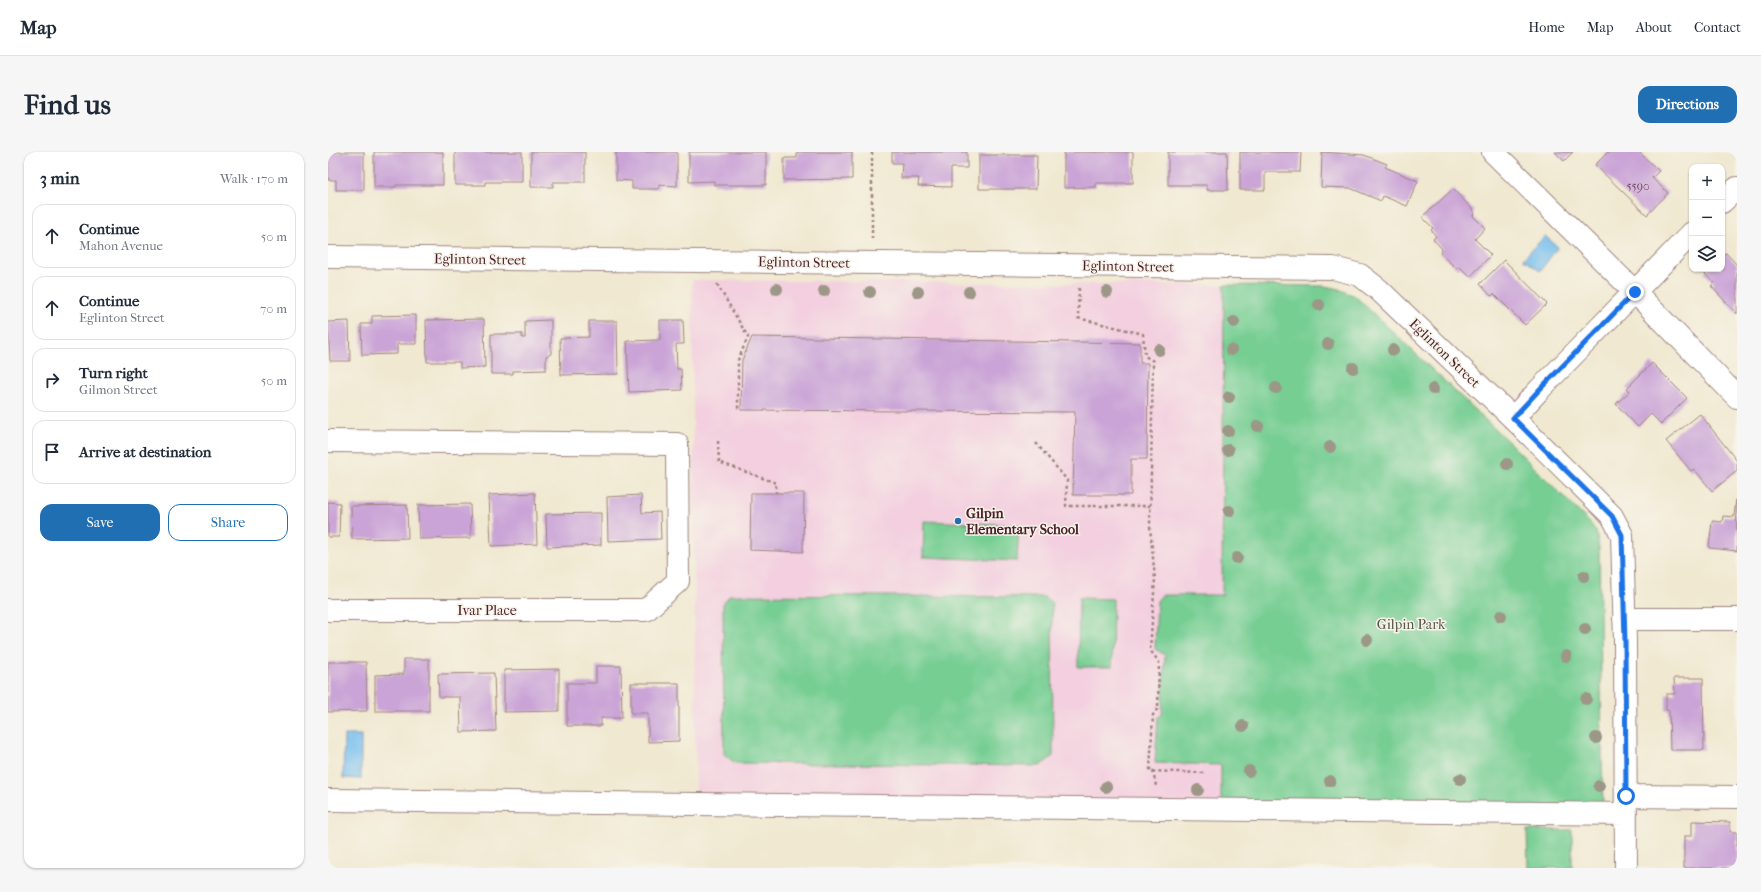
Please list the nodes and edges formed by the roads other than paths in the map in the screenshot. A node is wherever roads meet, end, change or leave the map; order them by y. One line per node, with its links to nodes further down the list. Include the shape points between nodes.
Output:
1 (1493, 152): 6 (street)
2 (1737, 188): 3 (street)
3 (1724, 200)
4 (1689, 236): 6 (street)
5 (328, 257): 8 (street, Eglinton Street, via 1332,268 1344,270 1366,280)
6 (1635, 292): 7 (street); 8 (street)
7 (1737, 397)
8 (1513, 418): 11 (street, Eglinton Street, via 1612,516 1618,525 1622,535)
9 (328, 441): 10 (street, Ivar Place, via 677,444 678,581 646,610)
10 (328, 610)
11 (1624, 619): 12 (street); 15 (street, Eglinton Street)
12 (1737, 619)
13 (1737, 796): 15 (street)
14 (328, 800): 15 (street)
15 (1626, 805): 16 (street, Eglinton Street)
16 (1626, 868)

